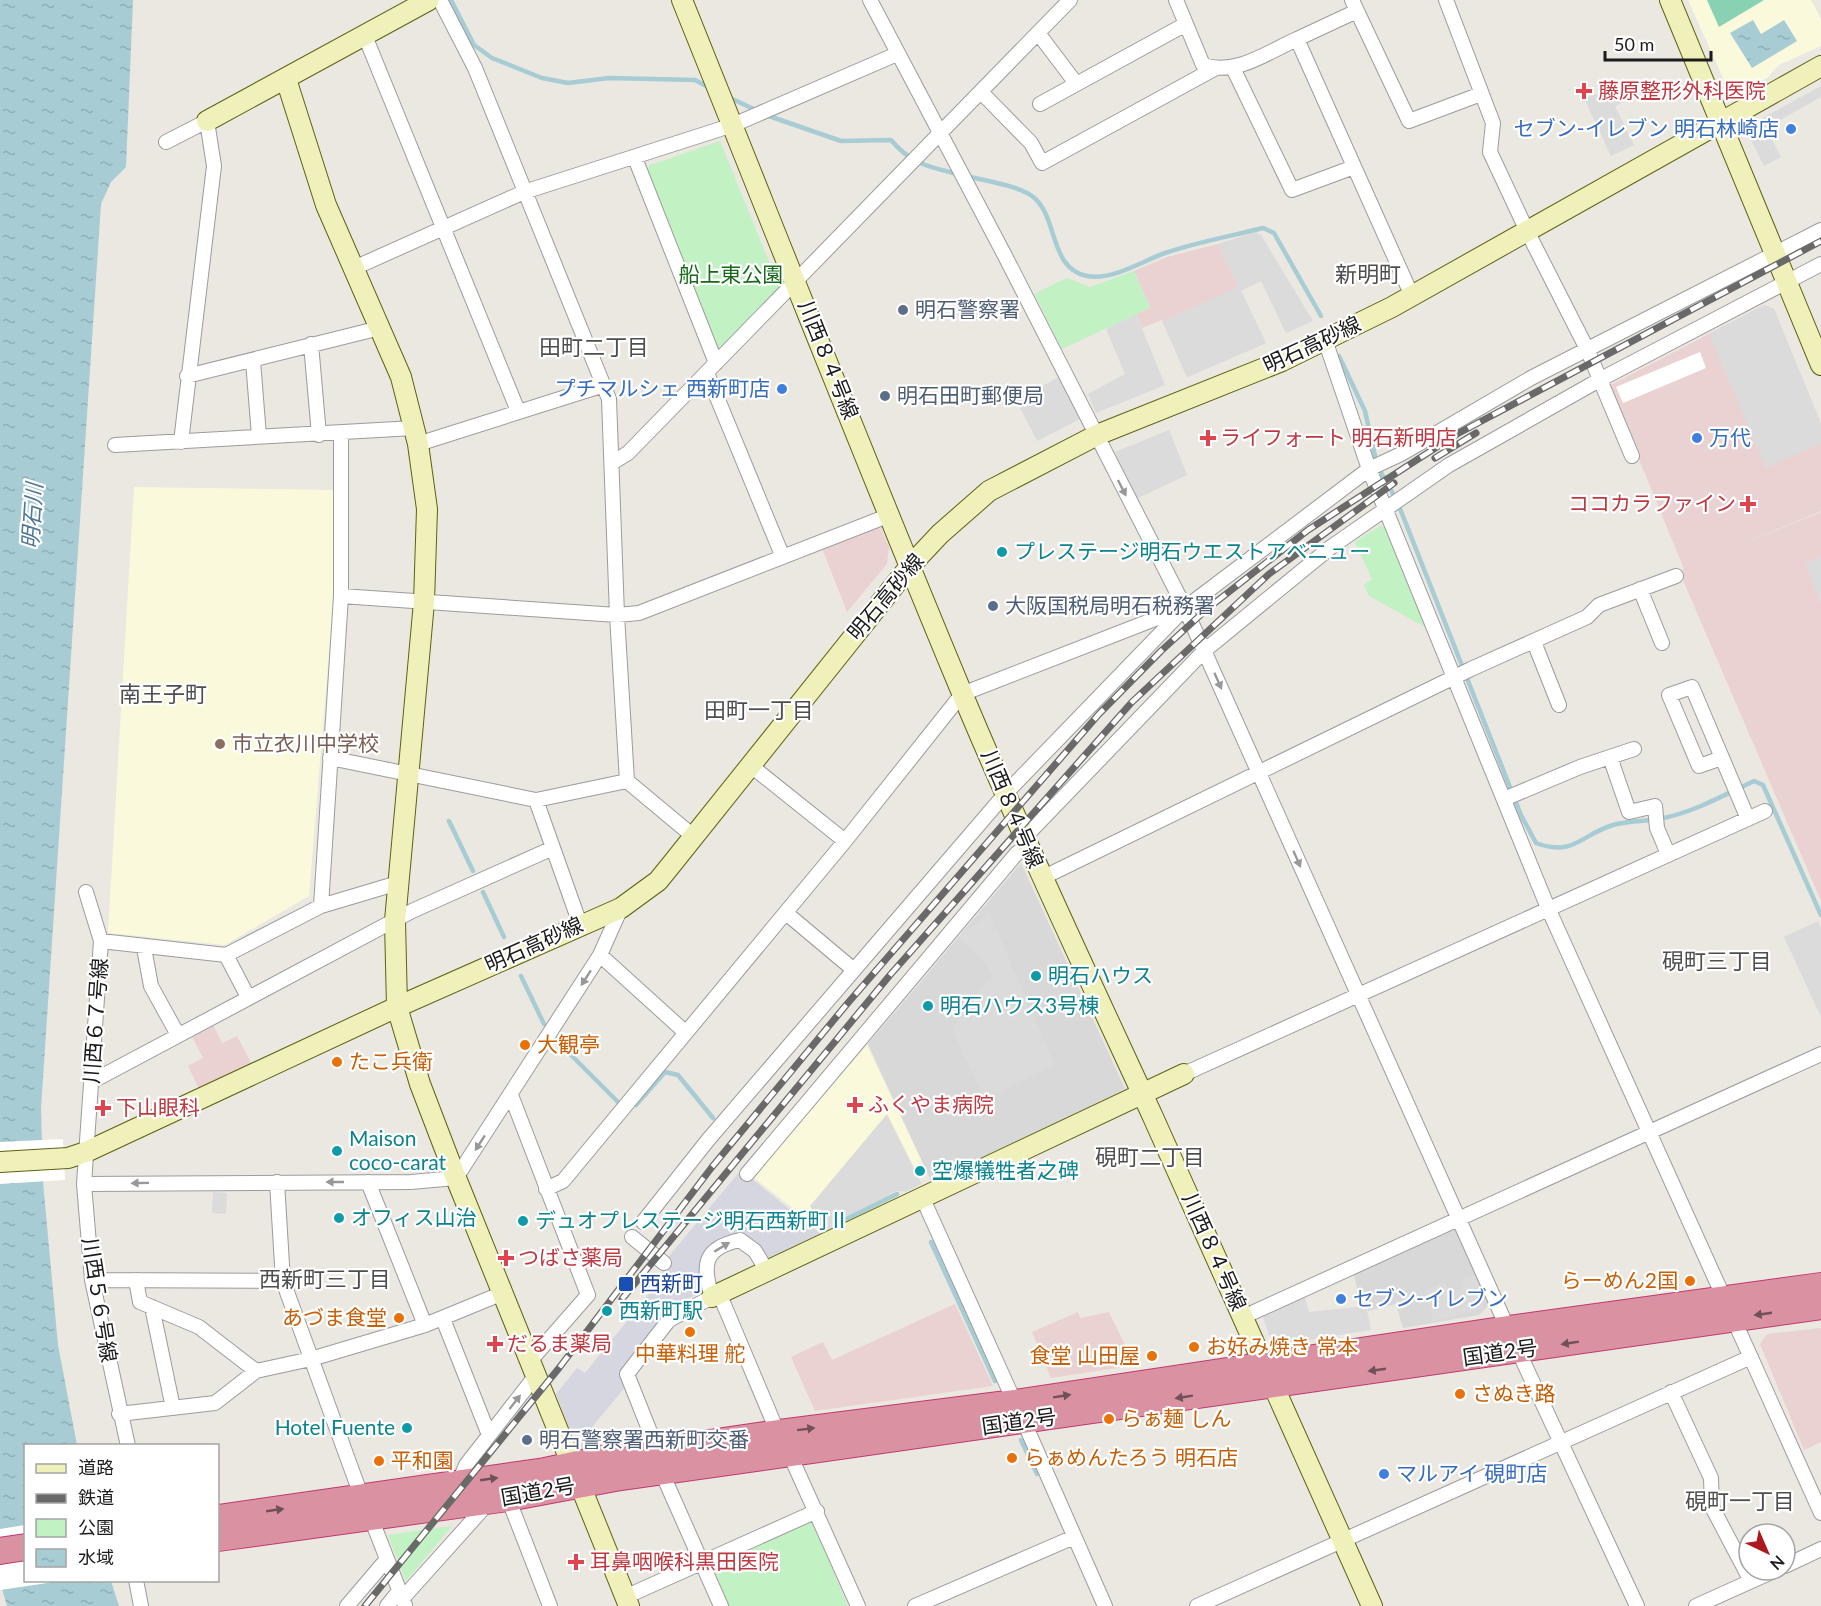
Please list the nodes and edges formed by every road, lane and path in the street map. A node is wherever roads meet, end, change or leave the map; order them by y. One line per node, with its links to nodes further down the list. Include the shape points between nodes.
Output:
1 (429, 0): 12 (street)
2 (440, 0): 30 (street, via 475,68)
3 (682, 0): 25 (street, 川西８４号線)
4 (870, 0): 14 (street)
5 (1070, 0): 11 (street)
6 (1176, 0): 10 (street)
7 (1446, 0): 21 (street)
8 (1670, 0): 24 (street)
9 (1355, 5): 13 (street); 21 (street, via 1409,121)
10 (1186, 24): 17 (street, via 1203,65); 19 (street)
11 (1038, 33): 19 (street); 20 (street)
12 (365, 36): 18 (street); 31 (street)
13 (1297, 39): 16 (street); 29 (street)
14 (897, 54): 25 (street); 26 (street)
15 (1821, 66): 24 (street, 明石高砂線)
16 (1233, 68): 17 (street); 29 (street, via 1292,190)
17 (1214, 69): 20 (street, via 1042,163 1031,143)
18 (286, 79): 23 (street); 36 (street, via 326,205)
19 (1075, 82): 22 (street)
20 (981, 92): 26 (street)
21 (1481, 94): 33 (street, via 1493,123 1490,152)
22 (1040, 104)
23 (207, 121): 27 (street); 47 (street, via 214,166)
24 (1721, 122): 33 (street, 明石高砂線); 34 (street)
25 (733, 125): 28 (street); 38 (street, 川西８４号線)
26 (941, 133): 38 (street); 53 (street)
27 (166, 142)
28 (635, 158): 30 (street); 46 (street)
29 (1354, 167): 39 (street)
30 (524, 192): 31 (street); 49 (street)
31 (443, 228): 36 (street); 50 (street)
32 (1821, 230): 34 (street)
33 (1527, 231): 39 (street, 明石高砂線); 43 (street)
34 (1776, 253): 37 (street); 43 (street)
35 (1821, 264): 37 (street)
36 (354, 268): 40 (street)
37 (1788, 281): 45 (street); 48 (street)
38 (797, 282): 46 (street); 62 (street, 川西８４号線)
39 (1412, 296): 41 (street, 明石高砂線)
40 (380, 328): 42 (street); 55 (street, via 401,377)
41 (1324, 340): 53 (street, 明石高砂線, via 1282,361); 60 (street)
42 (311, 344): 44 (street); 52 (street)
43 (1588, 351): 48 (street); 60 (street, via 1531,378)
44 (253, 361): 47 (street); 54 (street)
45 (1821, 365)
46 (712, 368): 59 (street, via 628,453); 63 (street)
47 (187, 376): 56 (street)
48 (1601, 380): 58 (street); 61 (street, via 1449,465)
49 (604, 385): 50 (street); 59 (street, via 609,399)
50 (518, 411): 55 (street)
51 (341, 434): 52 (street); 55 (street); 67 (street)
52 (319, 435): 54 (street)
53 (1097, 435): 64 (street, 明石高砂線, via 988,491); 69 (street, one-way to 69)
54 (259, 436): 56 (street)
55 (416, 436): 68 (street, via 427,509)
56 (181, 442): 57 (street)
57 (115, 445)
58 (1632, 456)
59 (612, 463): 70 (street)
60 (1369, 469): 61 (street); 69 (street)
61 (1386, 508): 73 (street, via 1331,547); 74 (street)
62 (890, 514): 63 (street); 64 (street, 川西８４号線)
63 (782, 555): 70 (street, via 639,613)
64 (910, 566): 75 (street, 川西８４号線); 81 (street, 明石高砂線)
65 (1676, 576): 66 (street)
66 (1640, 589): 71 (street, via 1599,605 1587,617); 72 (street)
67 (340, 596): 68 (street); 79 (street)
68 (423, 602): 70 (street); 83 (street)
69 (1185, 608): 73 (street); 75 (street); 85 (street)
70 (617, 615): 84 (street)
71 (1534, 642): 74 (street); 76 (street)
72 (1662, 643)
73 (1204, 651): 82 (street, one-way to 82); 92 (street)
74 (1455, 679): 82 (street); 86 (street)
75 (962, 694): 85 (street, 川西８４号線); 91 (street)
76 (1559, 705)
77 (1634, 749): 78 (street)
78 (1610, 757): 86 (street); 94 (street, via 1629,812 1654,806)
79 (330, 758): 83 (street); 98 (street)
80 (1722, 758): 80 (street, via 1692,687 1669,695 1699,766); 89 (street)
81 (750, 765): 90 (street, 明石高砂線); 91 (street)
82 (1258, 772): 95 (street); 109 (street, one-way to 109)
83 (408, 774): 87 (street); 96 (street)
84 (627, 781): 87 (street); 90 (street)
85 (1006, 793): 92 (street, 川西８４号線); 108 (street)
86 (1504, 799): 100 (street)
87 (536, 800): 93 (street)
88 (1765, 811): 89 (street)
89 (1748, 819): 94 (street)
90 (693, 836): 99 (street, 明石高砂線, via 658,881)
91 (845, 841): 101 (street)
92 (1027, 842): 95 (street, 川西８４号線); 122 (street)
93 (553, 848): 102 (street); 103 (street)
94 (1668, 854): 100 (street)
95 (1042, 878): 118 (street, 川西８４号線)
96 (398, 883): 98 (street); 102 (street)
97 (86, 892): 104 (street, 川西６７号線)
98 (321, 906): 106 (street)
99 (621, 908): 103 (street, 明石高砂線); 107 (street)
100 (1548, 908): 109 (street); 119 (street)
101 (786, 913): 108 (street); 112 (street)
102 (395, 921): 110 (street); 111 (street)
103 (580, 924): 111 (street, 明石高砂線)
104 (101, 941): 105 (street); 116 (street, 川西６７号線)
105 (144, 948): 106 (street); 113 (street, via 151,986)
106 (226, 956): 110 (street)
107 (600, 956): 112 (street); 117 (street, one-way to 117)
108 (854, 970): 130 (street)
109 (1358, 995): 115 (street); 129 (street)
110 (248, 996): 113 (street)
111 (397, 1006): 120 (street, 明石高砂線); 123 (street, via 420,1084)
112 (685, 1032): 127 (street, via 563,1181)
113 (178, 1035): 116 (street)
114 (1821, 1054): 119 (street)
115 (1184, 1074): 118 (street)
116 (91, 1082): 120 (street, 川西６７号線)
117 (511, 1095): 123 (street, one-way to 123); 127 (street)
118 (1143, 1095): 128 (street); 143 (street, 川西８４号線)
119 (1649, 1134): 129 (street); 142 (street)
120 (86, 1152): 121 (street, 明石高砂線, via 64,1158); 126 (street, 川西５６号線)
121 (0, 1162)
122 (747, 1174)
123 (456, 1179): 125 (street); 138 (street)
124 (277, 1182): 125 (street, one-way to 124); 126 (street, one-way to 126); 136 (street)
125 (368, 1182): 145 (street)
126 (84, 1184): 134 (street, 川西５６号線)
127 (546, 1189): 149 (street, via 588,1295)
128 (923, 1199): 133 (street); 154 (street)
129 (1459, 1219): 143 (street); 146 (street)
130 (643, 1222)
131 (632, 1237): 132 (street)
132 (656, 1260)
133 (766, 1271): 139 (street); 139 (street, one-way to 133, via 704,1272 711,1254 724,1243 740,1240 755,1251)
134 (92, 1280): 135 (street); 155 (street, 川西５６号線)
135 (136, 1280): 136 (street); 141 (street, via 140,1302)
136 (283, 1281): 148 (street)
137 (1821, 1286): 142 (highway, 国道2号)
138 (503, 1293): 144 (street); 149 (street)
139 (715, 1295): 159 (street); 160 (street, via 669,1320 627,1374)
140 (1821, 1306): 142 (highway, 国道2号, one-way to 142)
141 (152, 1307): 150 (street, via 199,1327); 153 (street)
142 (1728, 1309): 146 (highway, 国道2号); 147 (street)
143 (1244, 1317): 151 (street, 川西８４号線)
144 (443, 1319): 145 (street); 156 (street)
145 (425, 1325): 148 (street)
146 (1513, 1340): 151 (highway, 国道2号); 157 (street)
147 (1751, 1357): 152 (street); 167 (street)
148 (311, 1359): 150 (street); 165 (street)
149 (534, 1367): 156 (street, one-way to 149); 161 (street)
150 (256, 1371): 153 (street, via 215,1403)
151 (1267, 1376): 154 (highway, 国道2号); 171 (street, 川西８４号線)
152 (1671, 1392): 157 (street); 175 (street, via 1711,1478 1712,1507)
153 (173, 1408): 155 (street)
154 (1019, 1412): 159 (highway, 国道2号); 169 (street)
155 (119, 1414): 158 (street, 川西５６号線)
156 (489, 1435): 162 (street, via 466,1465)
157 (1562, 1441): 171 (street); 195 (street)
158 (127, 1444)
159 (784, 1444): 160 (highway, 国道2号); 166 (street)
160 (660, 1462): 161 (highway, 国道2号); 178 (street)
161 (575, 1475): 162 (highway, 国道2号, one-way to 161); 163 (highway, 国道2号); 184 (street)
162 (458, 1484): 165 (highway, 国道2号)
163 (508, 1498): 164 (highway, 国道2号); 188 (street)
164 (482, 1501): 165 (highway, 国道2号); 183 (street, via 481,1511)
165 (366, 1508): 168 (highway, 国道2号, one-way to 165); 170 (highway, 国道2号); 176 (street)
166 (817, 1511): 178 (street); 190 (street)
167 (1821, 1513)
168 (219, 1518)
169 (1074, 1537): 191 (street); 192 (street)
170 (219, 1538)
171 (1342, 1541): 193 (street); 194 (street, 川西８４号線)
172 (24, 1547): 174 (highway)
173 (1821, 1549): 177 (street)
174 (0, 1551)
175 (1737, 1554)
176 (387, 1559): 183 (street); 186 (street)
177 (1797, 1560)
178 (704, 1562): 184 (street); 189 (street)
179 (24, 1563): 180 (highway)
180 (0, 1567)
181 (136, 1582): 185 (street)
182 (1749, 1582): 196 (street)
183 (402, 1599): 187 (street)
184 (627, 1601)
185 (141, 1606)
186 (347, 1606)
187 (387, 1606)
188 (550, 1606)
189 (721, 1606)
190 (858, 1606)
191 (915, 1606)
192 (1105, 1606)
193 (1197, 1606)
194 (1372, 1606)
195 (1637, 1606)
196 (1696, 1606)

